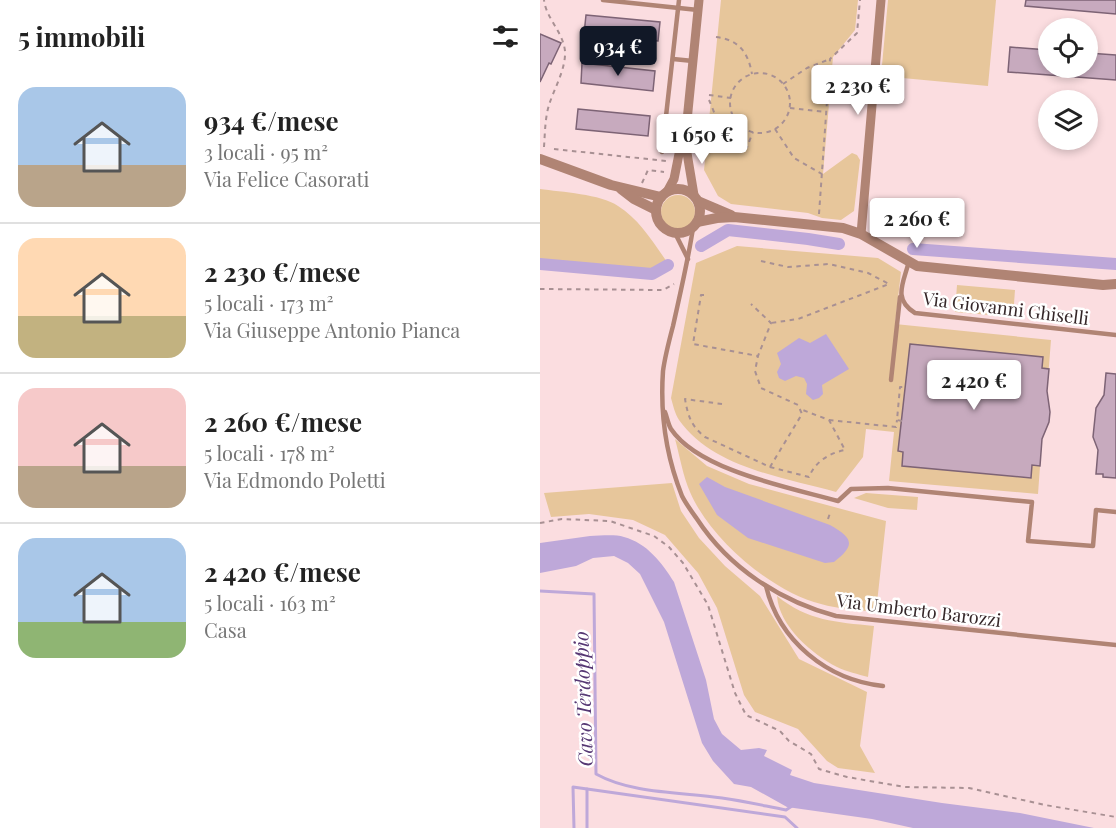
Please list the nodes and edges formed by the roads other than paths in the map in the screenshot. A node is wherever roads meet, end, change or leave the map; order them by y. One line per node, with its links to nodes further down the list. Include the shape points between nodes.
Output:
1 (603, 0): 5 (lane)
2 (679, 0): 5 (lane)
3 (881, 0): 18 (street)
4 (699, 5): 5 (lane); 7 (street)
5 (678, 8): 6 (lane)
6 (673, 59): 7 (lane); 9 (lane)
7 (693, 61): 8 (street)
8 (685, 141): 12 (street, via 674,179); 13 (street)
9 (662, 152)
10 (540, 159): 11 (street)
11 (621, 189): 12 (street); 14 (street)
12 (664, 194): 13 (street, via 681,189); 14 (street)
13 (696, 198): 15 (street); 16 (street, via 700,216)
14 (656, 210): 17 (street, via 660,224)
15 (734, 217): 16 (street); 18 (street, via 843,228)
16 (695, 225): 17 (street, via 686,232); 19 (lane, Via Umberto Barozzi)
17 (675, 233): 19 (lane)
18 (861, 234): 20 (street)
19 (688, 260): 27 (lane, Via Umberto Barozzi, via 664,368)
20 (909, 261): 22 (street, via 917,266); 24 (lane, Via Giovanni Ghiselli)
21 (1116, 284): 22 (street)
22 (1103, 285): 23 (street)
23 (1116, 291)
24 (900, 296): 25 (lane, Via Giovanni Ghiselli, via 904,305 915,312); 26 (lane)
25 (1116, 335)
26 (891, 380)
27 (662, 404): 28 (lane, via 671,429 720,466 838,501 851,489 888,488 1032,502 1028,540 1093,546 1096,510); 29 (lane, Via Umberto Barozzi, via 666,444 683,498 731,561)
28 (1116, 512)
29 (766, 586): 30 (lane, Via Umberto Barozzi, via 836,616); 31 (lane, via 780,621 804,652 850,679)
30 (1116, 645)
31 (883, 686)

